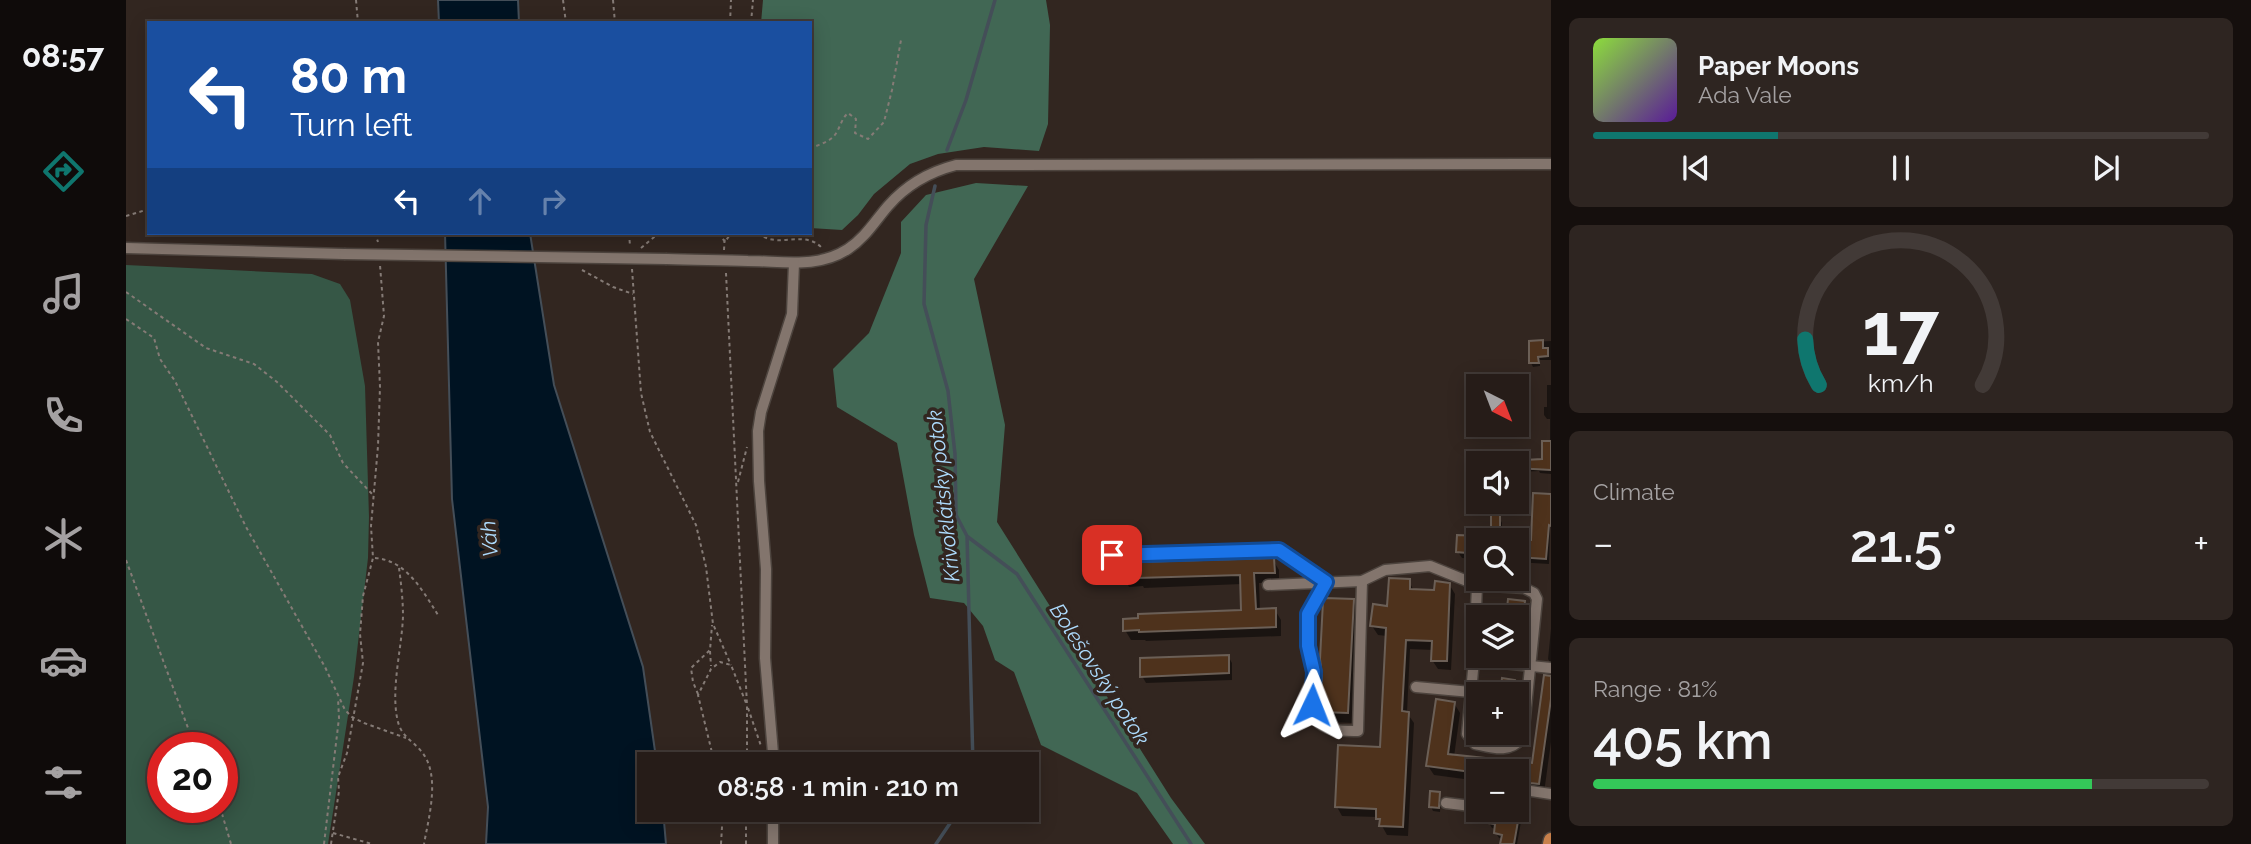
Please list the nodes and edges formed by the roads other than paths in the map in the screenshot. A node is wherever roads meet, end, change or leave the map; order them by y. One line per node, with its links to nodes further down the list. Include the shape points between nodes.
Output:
1 (1551, 164): 3 (street, via 957,165 912,183 847,250 815,262)
2 (126, 248): 3 (street, bridge)
3 (794, 263): 17 (street, via 792,314 758,431 766,569 765,658)
4 (1112, 555): 6 (street, via 1279,550)
5 (1466, 581): 7 (street, via 1430,566 1385,570)
6 (1326, 582): 7 (street); 7 (street, via 1308,614 1312,705 1322,726 1358,731); 8 (street)
7 (1362, 582)
8 (1268, 584)
9 (1529, 590): 10 (street, via 1537,599)
10 (1531, 666): 11 (street); 12 (street)
11 (1551, 668)
12 (1529, 682)
13 (1416, 687): 14 (street)
14 (1466, 692)
15 (1480, 745): 16 (street, via 1503,750)
16 (1517, 745)
17 (773, 752)
18 (1529, 791): 19 (street)
19 (1551, 794)
20 (1446, 803): 21 (street)
21 (1466, 805)
22 (774, 822): 23 (street)
23 (773, 844)

